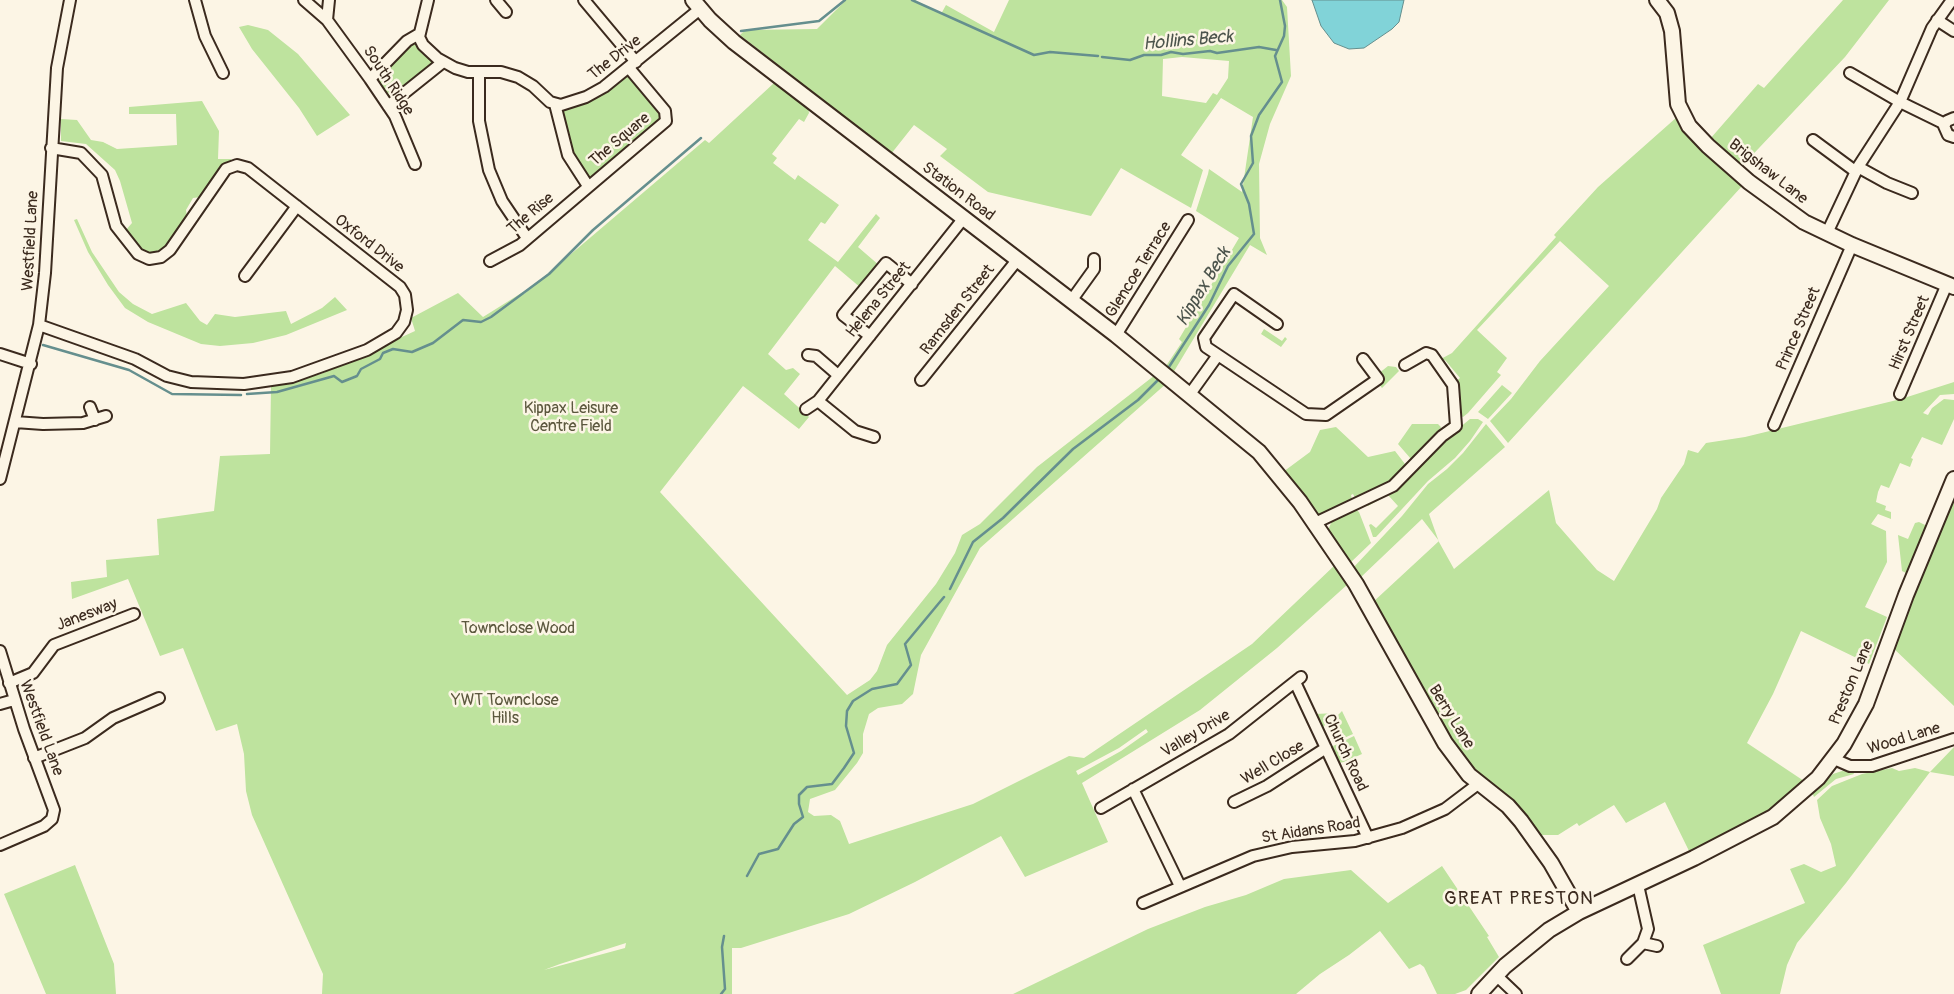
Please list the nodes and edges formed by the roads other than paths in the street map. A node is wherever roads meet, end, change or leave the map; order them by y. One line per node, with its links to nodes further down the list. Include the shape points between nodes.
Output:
1 (70, 0): 29 (street, Westfield Lane, via 60,45)
2 (195, 0): 18 (street, via 205,36)
3 (304, 0): 12 (street, South Ridge)
4 (329, 0): 12 (street)
5 (428, 0): 15 (street)
6 (496, 0): 11 (street)
7 (584, 0): 17 (street)
8 (1657, 0): 37 (street, Brigshaw Lane, via 1667,13 1672,31 1677,97 1689,126 1731,167 1790,213)
9 (1952, 0): 13 (street)
10 (696, 4): 17 (street, The Drive); 35 (street, Station Road, via 734,42)
11 (506, 12)
12 (327, 20): 21 (street, South Ridge)
13 (1937, 20): 14 (street); 22 (street)
14 (1954, 31)
15 (419, 34): 16 (street, via 423,45); 21 (street, via 407,41)
16 (443, 62): 19 (street); 24 (street)
17 (633, 65): 23 (street, The Drive, via 586,97); 32 (street, The Square, via 667,118)
18 (224, 73)
19 (480, 73): 23 (street, via 501,72 518,77); 38 (street, via 479,120 489,170 502,200)
20 (1850, 73): 22 (street)
21 (370, 79): 24 (street, South Ridge)
22 (1900, 102): 26 (street); 31 (street)
23 (555, 104): 32 (street, The Square, via 568,155)
24 (388, 106): 30 (street, South Ridge, via 401,128)
25 (1954, 118): 26 (street)
26 (1945, 124): 27 (street, via 1946,132)
27 (1954, 137)
28 (1813, 140): 31 (street)
29 (51, 148): 34 (street, Oxford Drive, via 77,151 90,162 104,179 112,216 119,231 138,254 149,258 161,257 170,250 222,173 231,166 248,168); 48 (street, Westfield Lane)
30 (415, 164)
31 (1857, 169): 33 (street); 37 (street)
32 (588, 186): 38 (street, The Rise)
33 (1912, 194)
34 (296, 206): 43 (street); 48 (street, Oxford Drive, via 403,291 407,300 406,316 401,328 392,336 368,350 292,377 260,383 220,384 167,376 135,359)
35 (963, 219): 40 (street, Station Road); 44 (street, Helena Street)
36 (1188, 220): 49 (street, Glencoe Terrace)
37 (1827, 233): 39 (street, Brigshaw Lane)
38 (527, 238): 42 (street, The Rise)
39 (1852, 245): 45 (street, Brigshaw Lane); 68 (street, Prince Street)
40 (1018, 259): 46 (street, Station Road); 58 (street, Ramsden Street)
41 (1094, 259): 46 (street, via 1094,269)
42 (490, 260)
43 (245, 276)
44 (912, 284): 50 (street, Helena Street); 50 (street, via 886,263 843,315)
45 (1950, 285): 60 (street, Hirst Street)
46 (1072, 301): 49 (street, Station Road)
47 (1277, 324): 52 (street, via 1234,294 1204,338 1206,347)
48 (39, 325): 55 (street, Westfield Lane)
49 (1116, 335): 59 (street, Station Road)
50 (870, 336): 57 (street, Helena Street)
51 (0, 354): 55 (street)
52 (1218, 354): 54 (street, via 1306,414 1319,416 1332,412 1378,379); 59 (street)
53 (808, 355): 57 (street, via 816,356)
54 (1363, 358)
55 (31, 364): 67 (street, Westfield Lane)
56 (1404, 365): 72 (street, via 1426,353 1432,355 1453,385 1456,426 1393,486)
57 (838, 375): 61 (street, Helena Street)
58 (922, 380)
59 (1190, 394): 63 (street, Station Road)
60 (1900, 394)
61 (818, 401): 64 (street, Helena Street); 69 (street, via 851,429)
62 (90, 407): 66 (street)
63 (1206, 407): 72 (street, Berry Lane, via 1265,458)
64 (806, 409)
65 (106, 416): 66 (street)
66 (94, 420): 67 (street, via 43,424)
67 (15, 422): 70 (street, Westfield Lane)
68 (1774, 425)
69 (874, 437)
70 (0, 479)
71 (1954, 479): 83 (street, Preston Lane, via 1903,602 1866,704)
72 (1315, 523): 84 (street, Berry Lane, via 1356,584 1440,735)
73 (134, 614): 76 (street, Janesway, via 54,645 33,673)
74 (0, 651): 76 (street, Westfield Lane)
75 (1298, 679): 81 (street, Church Road); 85 (street, Valley Drive, via 1229,734)
76 (9, 683): 78 (street, Westfield Lane)
77 (159, 698): 82 (street, via 113,718 85,738)
78 (14, 700): 79 (street); 82 (street, Westfield Lane)
79 (0, 704)
80 (1954, 739): 83 (street, Wood Lane, via 1872,766 1850,766)
81 (1326, 748): 86 (street, Well Close, via 1267,786); 88 (street, Church Road)
82 (34, 758): 89 (street, Westfield Lane, via 54,805 54,815 44,826)
83 (1834, 759): 90 (street, Preston Lane, via 1802,794 1773,817)
84 (1478, 784): 88 (street, St Aidans Road, via 1458,801 1431,816); 93 (street, Berry Lane, via 1508,806 1521,821 1551,863)
85 (1133, 789): 87 (street, Valley Drive); 91 (street)
86 (1234, 802)
87 (1101, 808)
88 (1368, 838): 91 (street, St Aidans Road, via 1292,847 1253,856)
89 (0, 845)
90 (1638, 885): 93 (street, Preston Lane); 94 (street, via 1648,929)
91 (1180, 886): 92 (street, St Aidans Road)
92 (1143, 902)
93 (1579, 912): 97 (street, Preston Lane, via 1549,930)
94 (1643, 943): 95 (street); 96 (street)
95 (1657, 946)
96 (1627, 959)
97 (1496, 975): 98 (street, Preston Lane); 99 (street)
98 (1478, 994)
99 (1516, 994)

